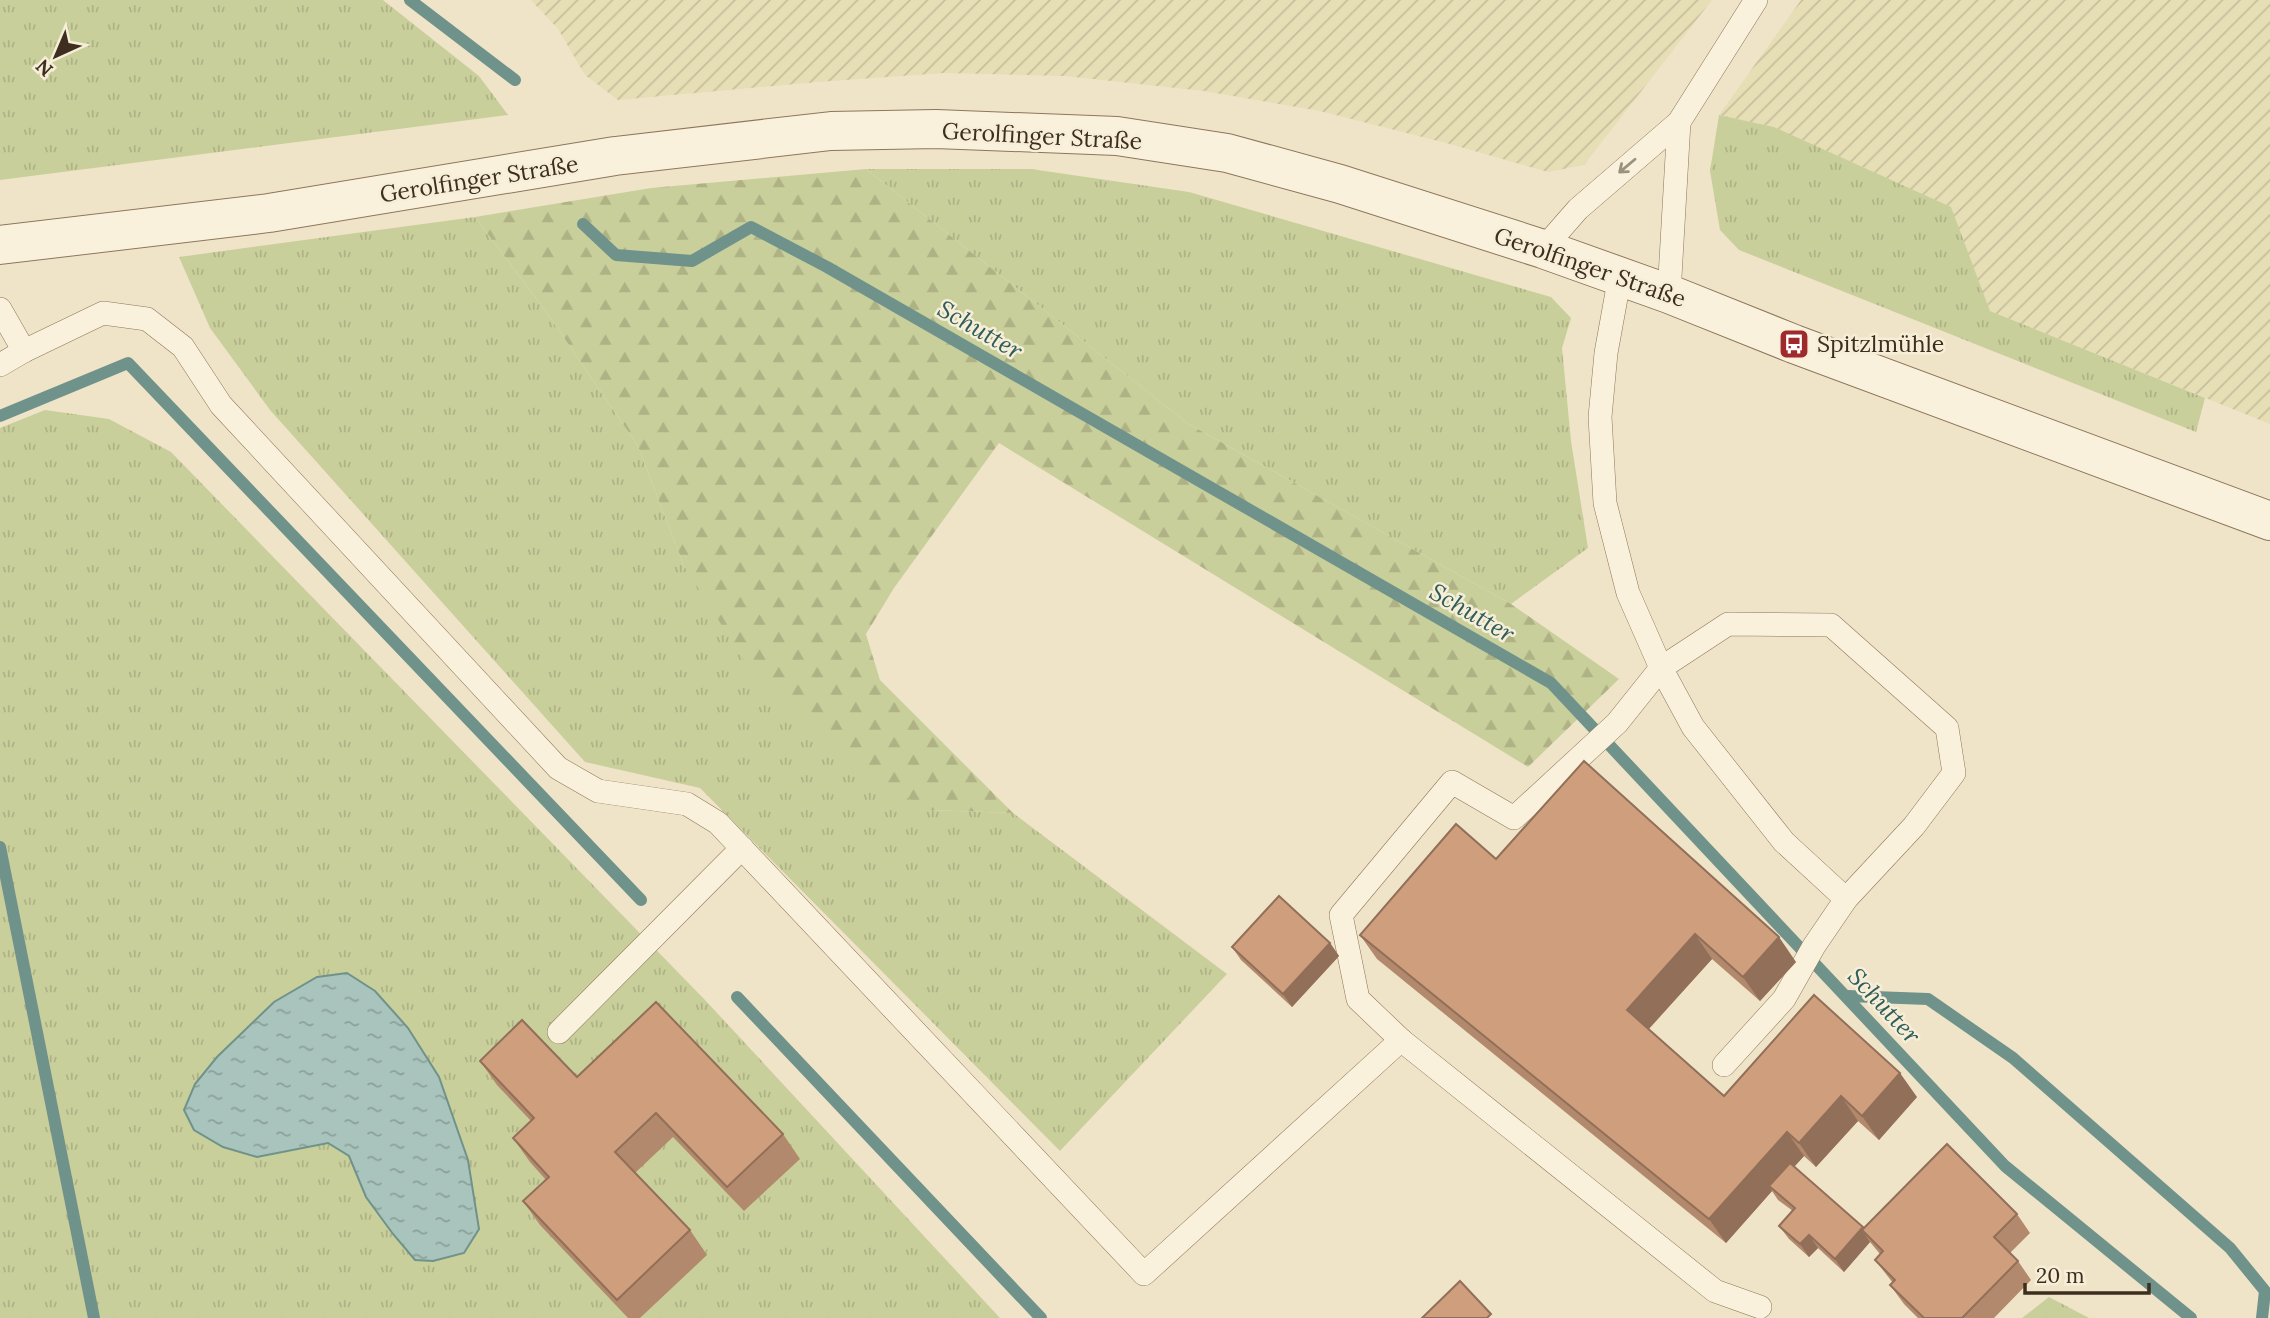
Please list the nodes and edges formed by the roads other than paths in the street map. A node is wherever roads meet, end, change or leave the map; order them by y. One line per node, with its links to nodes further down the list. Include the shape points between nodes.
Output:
1 (1756, 0): 2 (lane)
2 (1679, 122): 4 (lane, one-way to 4, via 1578,209); 6 (lane)
3 (0, 245): 4 (street, Gerolfinger Straße, via 269,213 615,156 831,131 936,130 1117,136 1227,153)
4 (1544, 249): 5 (street, Gerolfinger Straße)
5 (1620, 276): 6 (street, Gerolfinger Straße); 11 (lane, via 1600,417 1605,503 1628,593)
6 (1669, 294): 10 (street, Gerolfinger Straße)
7 (0, 309): 8 (lane)
8 (24, 351): 9 (lane); 12 (lane, via 103,313 147,319 183,347 221,405 558,768 598,791 687,804 718,823)
9 (0, 365)
10 (2270, 521)
11 (1661, 668): 13 (lane, via 1693,727 1784,842); 13 (lane, via 1728,624 1831,625 1947,728 1954,773 1914,826); 15 (lane, via 1617,723 1514,818 1452,782 1340,915 1358,999)
12 (742, 848): 14 (lane); 15 (lane, via 1144,1274)
13 (1846, 899): 16 (lane, via 1784,999)
14 (559, 1032)
15 (1401, 1040): 17 (lane, via 1715,1292)
16 (1724, 1065)
17 (1760, 1307)

